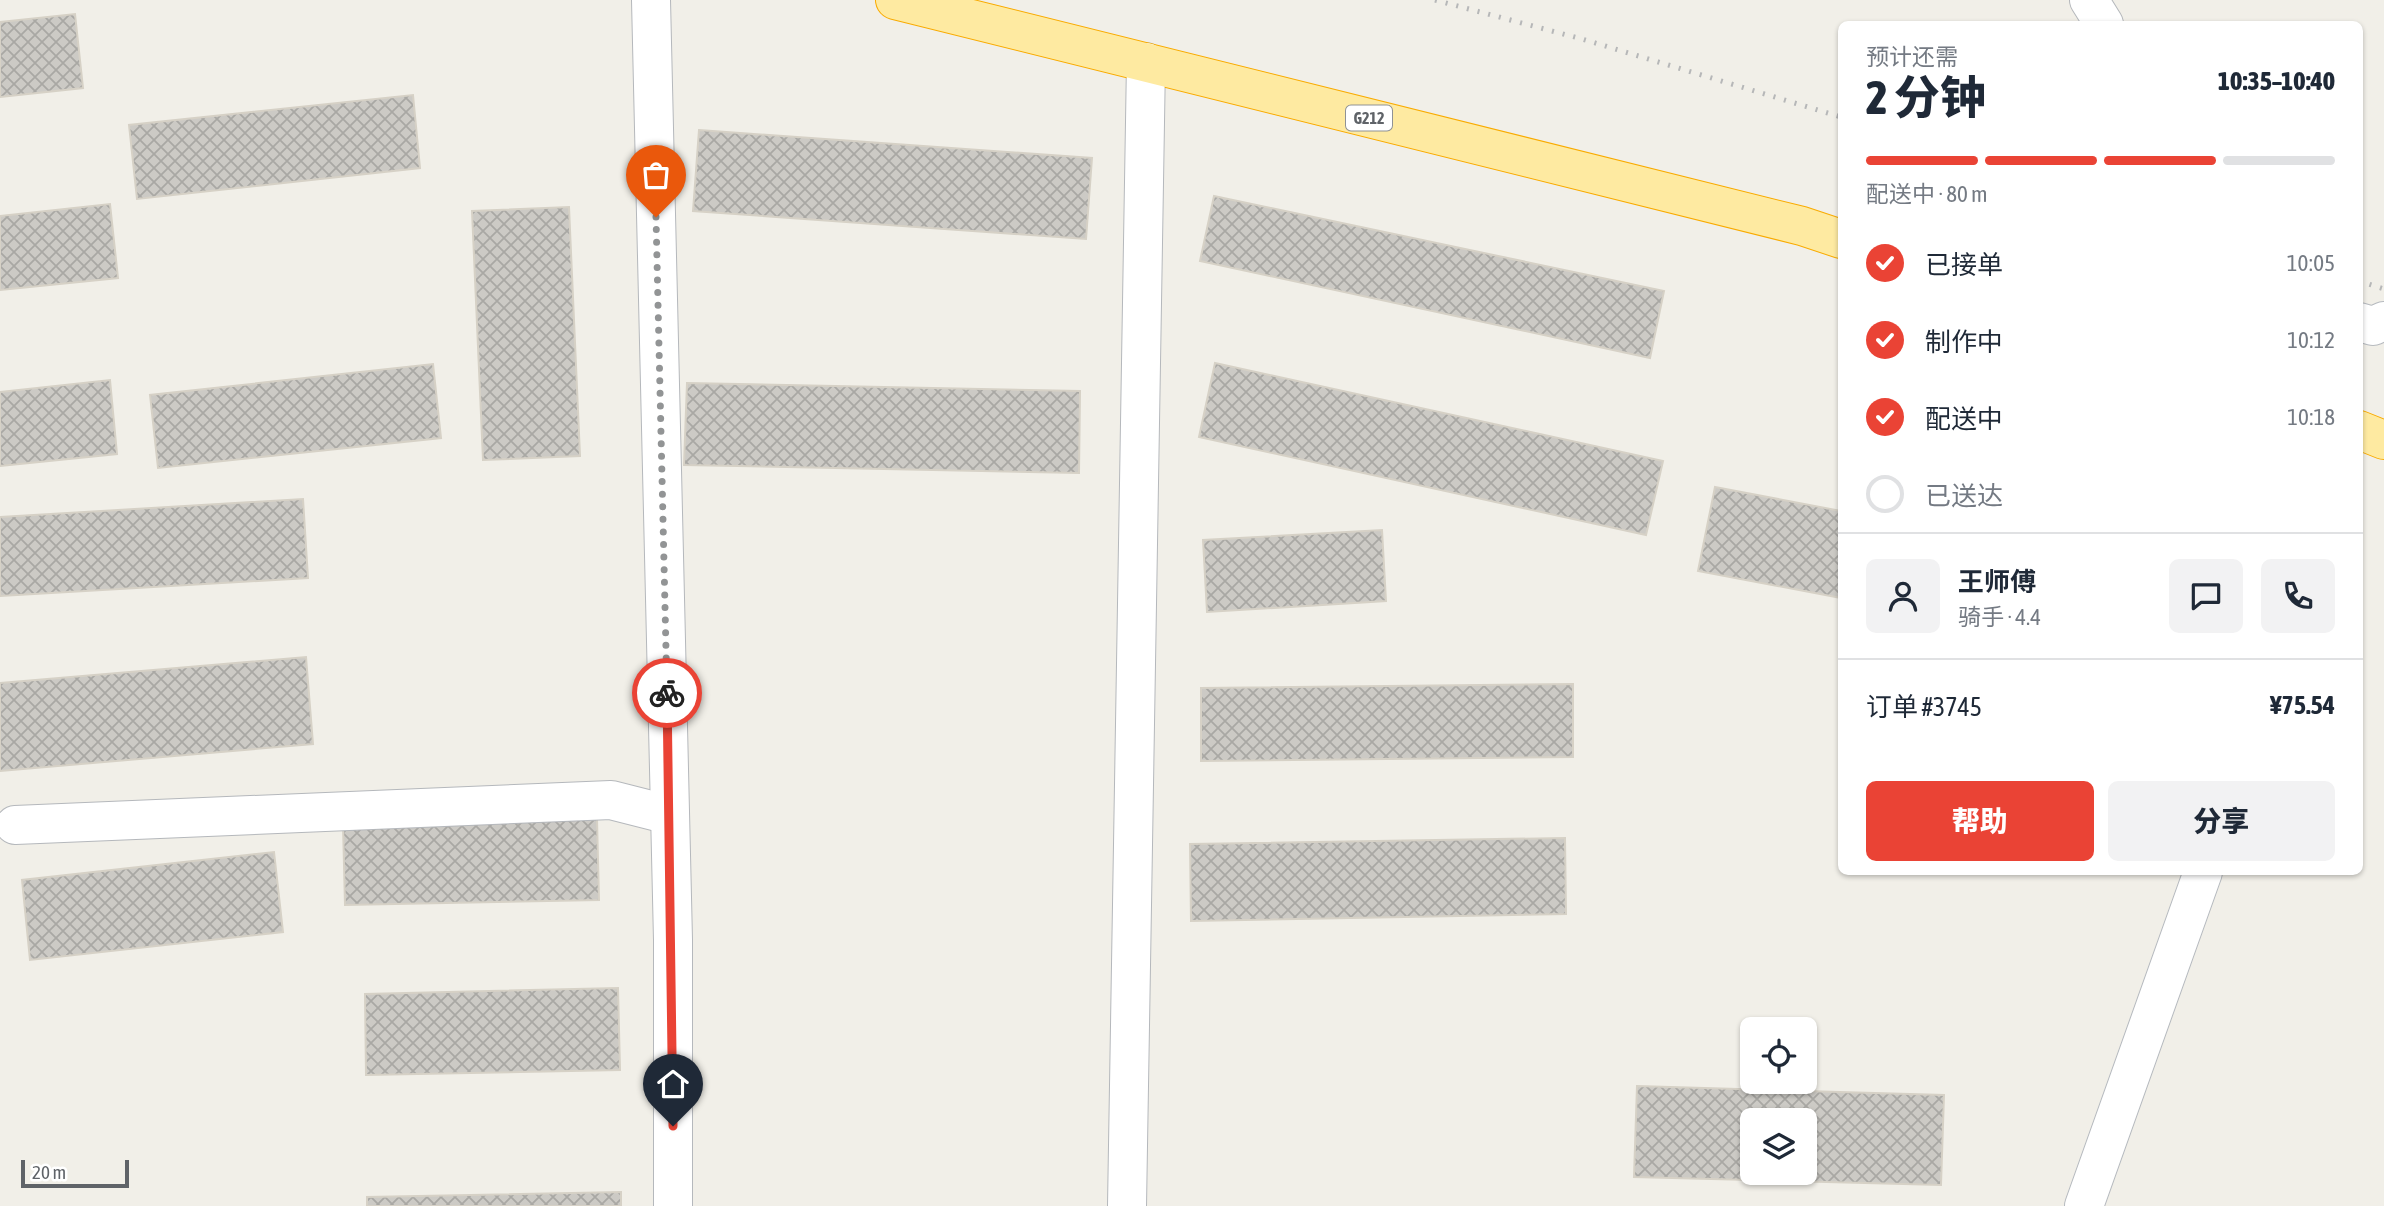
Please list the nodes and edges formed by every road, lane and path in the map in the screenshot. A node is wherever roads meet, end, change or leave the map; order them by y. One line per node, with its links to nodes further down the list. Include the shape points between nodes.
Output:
1 (651, 0): 11 (street)
2 (895, 0): 5 (highway, G212)
3 (2089, 0): 4 (street)
4 (2102, 21)
5 (1146, 62): 6 (highway, G212); 15 (street)
6 (1838, 238)
7 (2384, 321): 8 (street, via 2373,326)
8 (2363, 323)
9 (2363, 432): 10 (highway)
10 (2384, 440)
11 (670, 815): 12 (street, via 611,800); 14 (street)
12 (15, 825)
13 (2202, 875): 16 (street)
14 (673, 1206)
15 (1127, 1206)
16 (2084, 1206)

